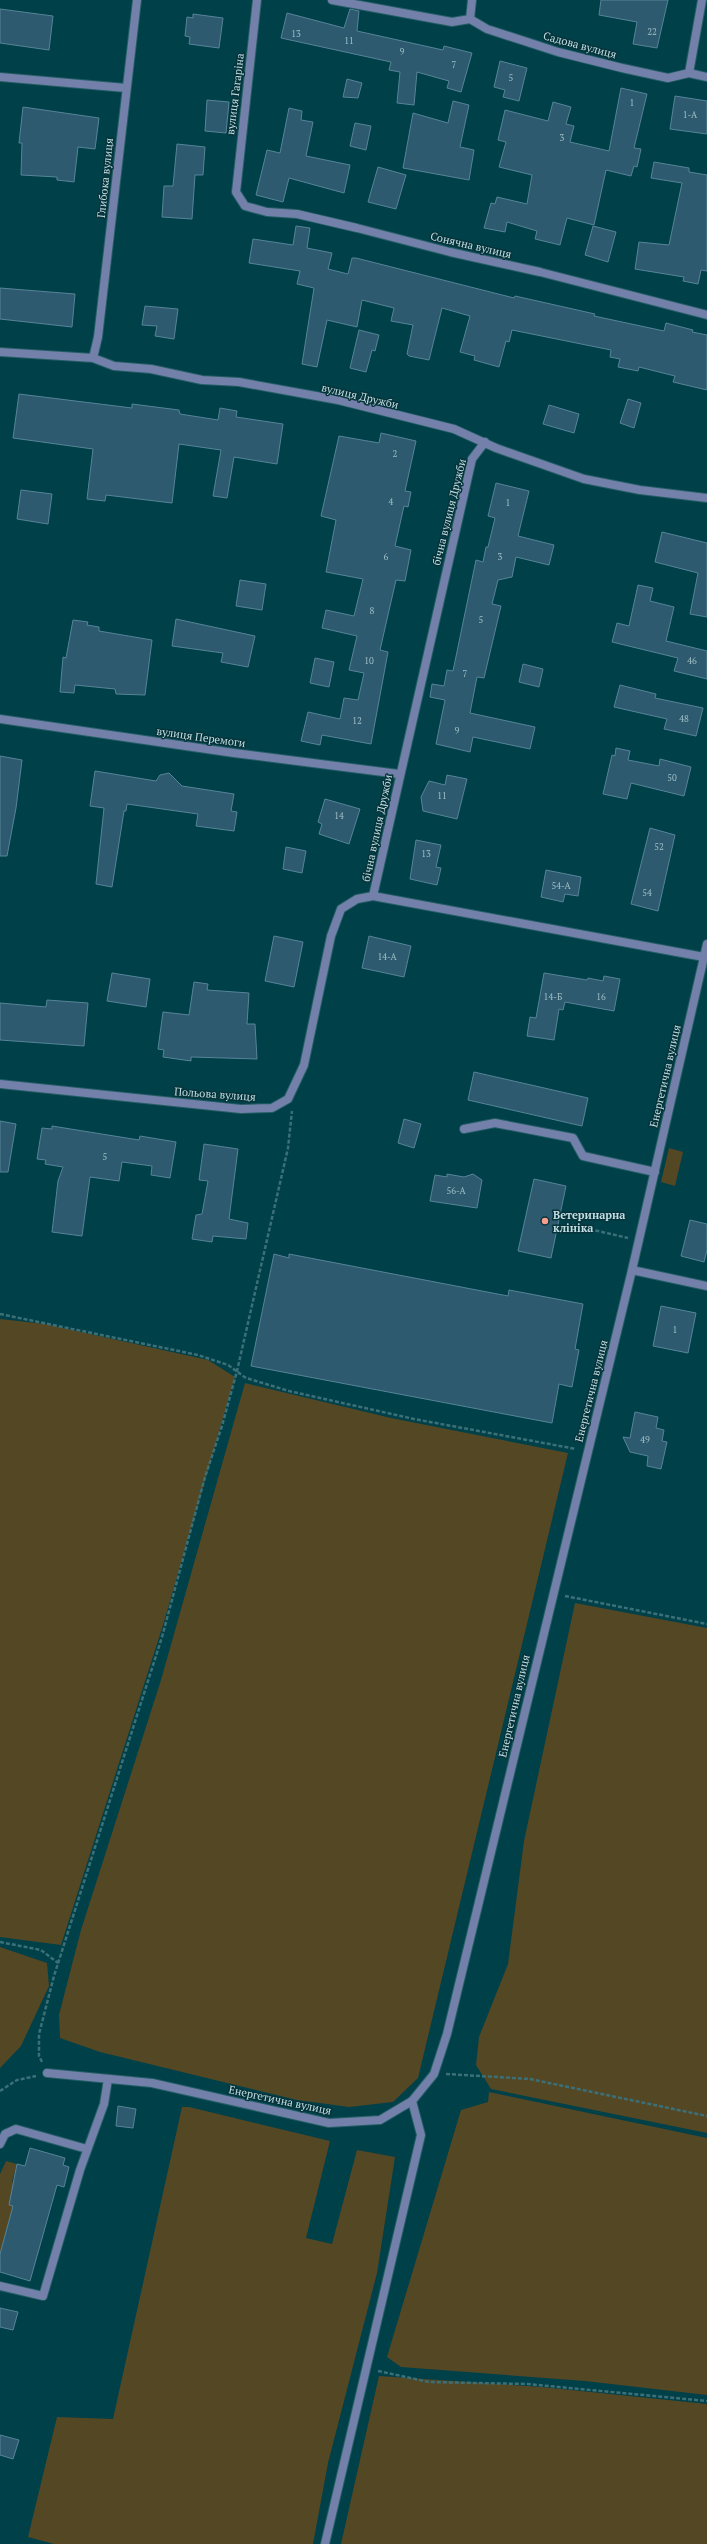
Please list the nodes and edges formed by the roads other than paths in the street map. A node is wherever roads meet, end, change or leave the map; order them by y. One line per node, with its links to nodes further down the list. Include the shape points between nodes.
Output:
1 (137, 0): 10 (street, Глибока вулиця)
2 (257, 0): 11 (street, вулиця Гагаріна)
3 (332, 0): 6 (street, via 452,22)
4 (472, 0): 6 (street)
5 (702, 0): 7 (street)
6 (470, 19): 7 (street, Садова вулиця, via 487,30 622,68 668,78)
7 (689, 73): 9 (street, Садова вулиця)
8 (0, 77): 10 (street)
9 (707, 77)
10 (126, 88): 14 (street, Глибока вулиця, via 99,330)
11 (236, 192): 12 (street, Сонячна вулиця, via 245,206 267,212 297,214 357,228)
12 (707, 315)
13 (0, 352): 14 (street, вулиця Дружби)
14 (93, 358): 15 (street, вулиця Дружби, via 114,366 151,368 202,380 239,382 338,400 454,429)
15 (485, 442): 16 (street, вулиця Дружби, via 584,479 640,490); 18 (street, бічна вулиця Дружби, via 472,459)
16 (707, 498)
17 (0, 719): 18 (street, вулиця Перемоги)
18 (400, 774): 19 (street, бічна вулиця Дружби)
19 (373, 896): 21 (street, бічна вулиця Дружби); 22 (street, Польова вулиця, via 357,899 341,909 331,936 304,1065 288,1099 272,1108 241,1109)
20 (707, 944): 21 (street, Енергетична вулиця)
21 (704, 957): 24 (street, Енергетична вулиця)
22 (0, 1084)
23 (464, 1130): 24 (street, via 495,1122 573,1138 583,1156)
24 (654, 1172): 25 (street, Енергетична вулиця)
25 (632, 1270): 26 (street); 29 (street, Енергетична вулиця, via 447,2034 434,2074)
26 (707, 1286)
27 (47, 2073): 28 (street, Енергетична вулиця)
28 (108, 2079): 29 (street, Енергетична вулиця, via 152,2083 329,2123 380,2120); 31 (street, via 104,2104)
29 (412, 2100): 33 (street, via 421,2135)
30 (0, 2144): 31 (street, via 5,2134 16,2129)
31 (87, 2149): 32 (street, via 43,2296)
32 (0, 2286)
33 (325, 2544)

